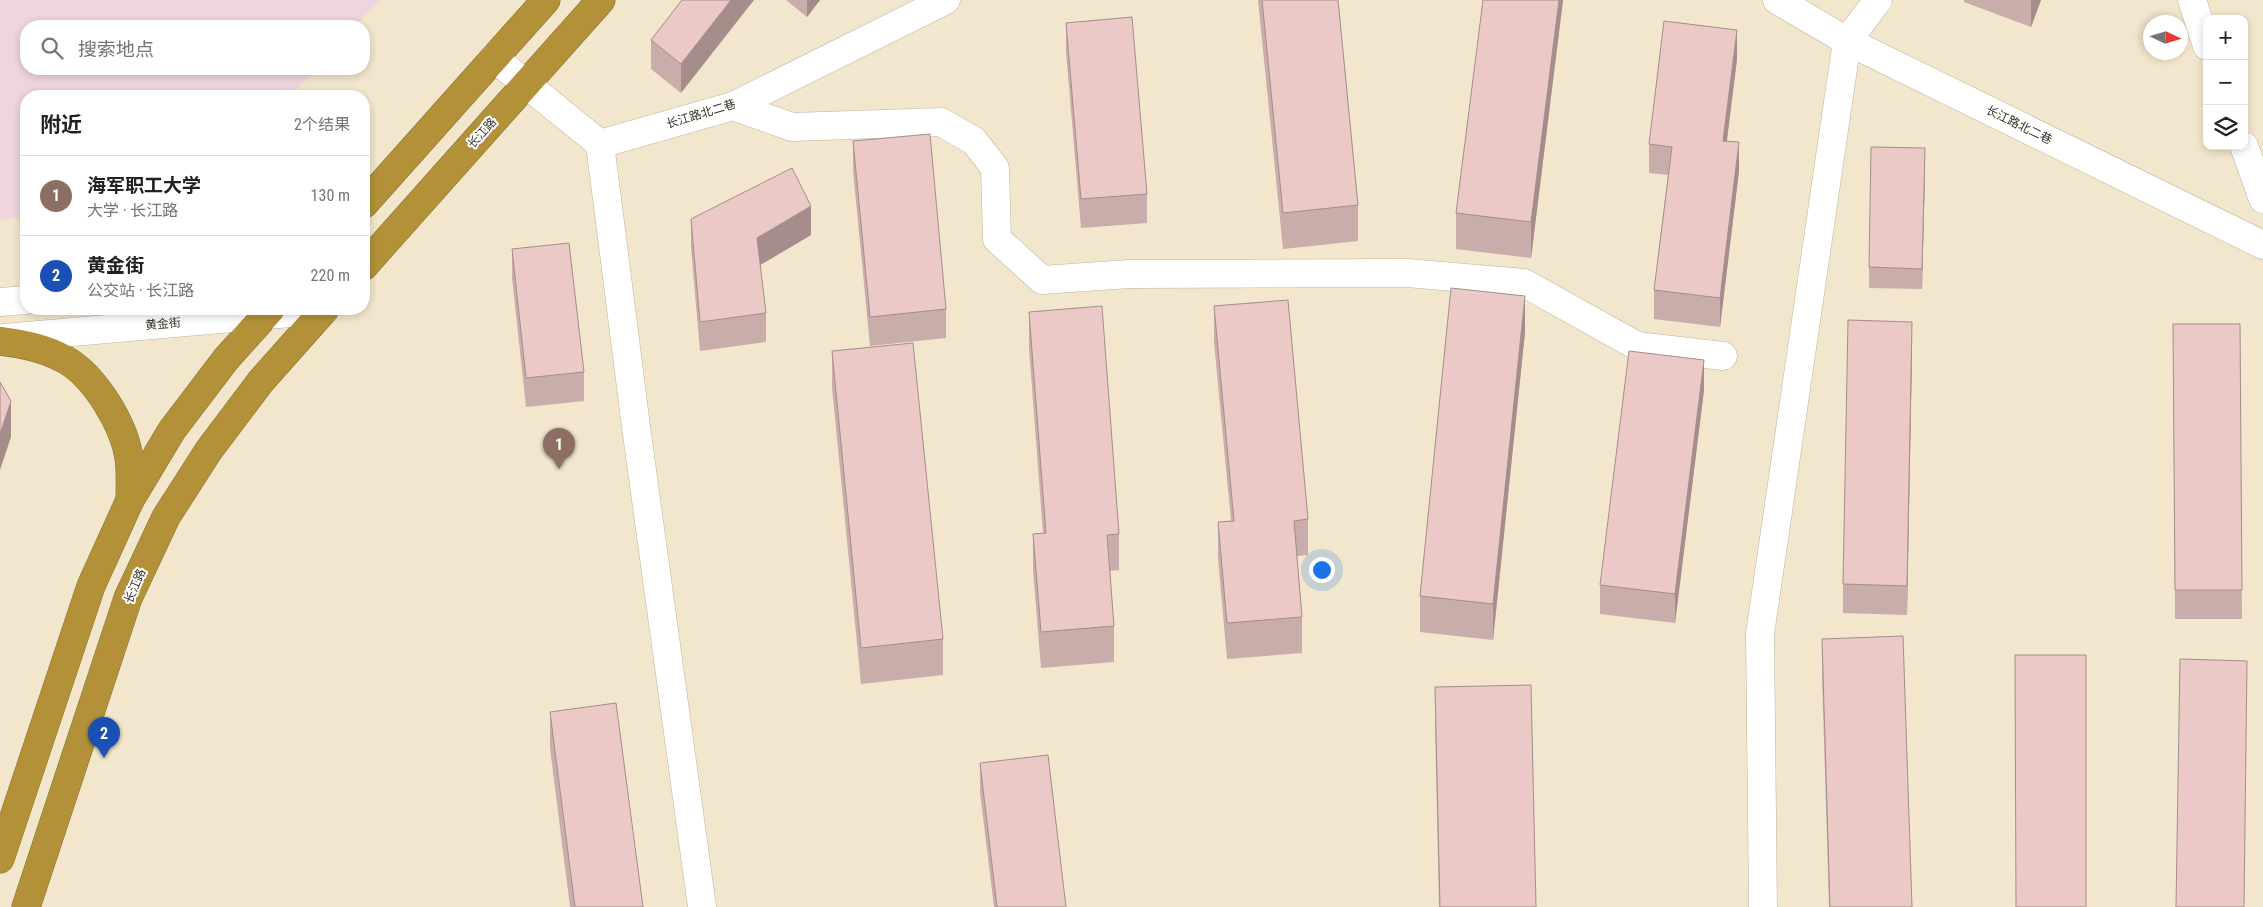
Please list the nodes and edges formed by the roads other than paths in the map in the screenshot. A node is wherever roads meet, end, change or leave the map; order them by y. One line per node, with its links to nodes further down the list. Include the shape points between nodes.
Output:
1 (546, 0): 9 (highway)
2 (601, 0): 10 (highway, 长江路)
3 (946, 0): 11 (street, 长江路北二巷)
4 (1778, 0): 8 (street, 长江路北二巷)
5 (1878, 0): 8 (street)
6 (2192, 0): 7 (street)
7 (2203, 34)
8 (1847, 41): 16 (street, 长江路北二巷); 29 (street, via 1760,634)
9 (494, 58): 10 (street); 14 (highway)
10 (526, 84): 12 (street); 17 (highway, 长江路)
11 (733, 106): 12 (street, 长江路北二巷); 24 (street, via 792,127 941,122 974,141 995,168 998,238 1042,280 1129,274 1407,273 1524,283 1637,346)
12 (600, 144): 28 (street, via 636,434)
13 (2245, 150): 15 (street)
14 (370, 197)
15 (2263, 198)
16 (2263, 245)
17 (370, 259)
18 (20, 300): 19 (street)
19 (0, 302)
20 (239, 315): 23 (street, 黄金街)
21 (265, 315): 25 (highway, via 226,359 172,430)
22 (319, 315): 27 (highway, 长江路, via 255,388 209,450 166,517 128,598)
23 (0, 340): 25 (highway, via 31,345 67,361 93,384 116,418 129,457)
24 (1723, 356)
25 (130, 500): 26 (highway, via 91,586)
26 (0, 859)
27 (26, 907)
28 (702, 907)
29 (1763, 907)

